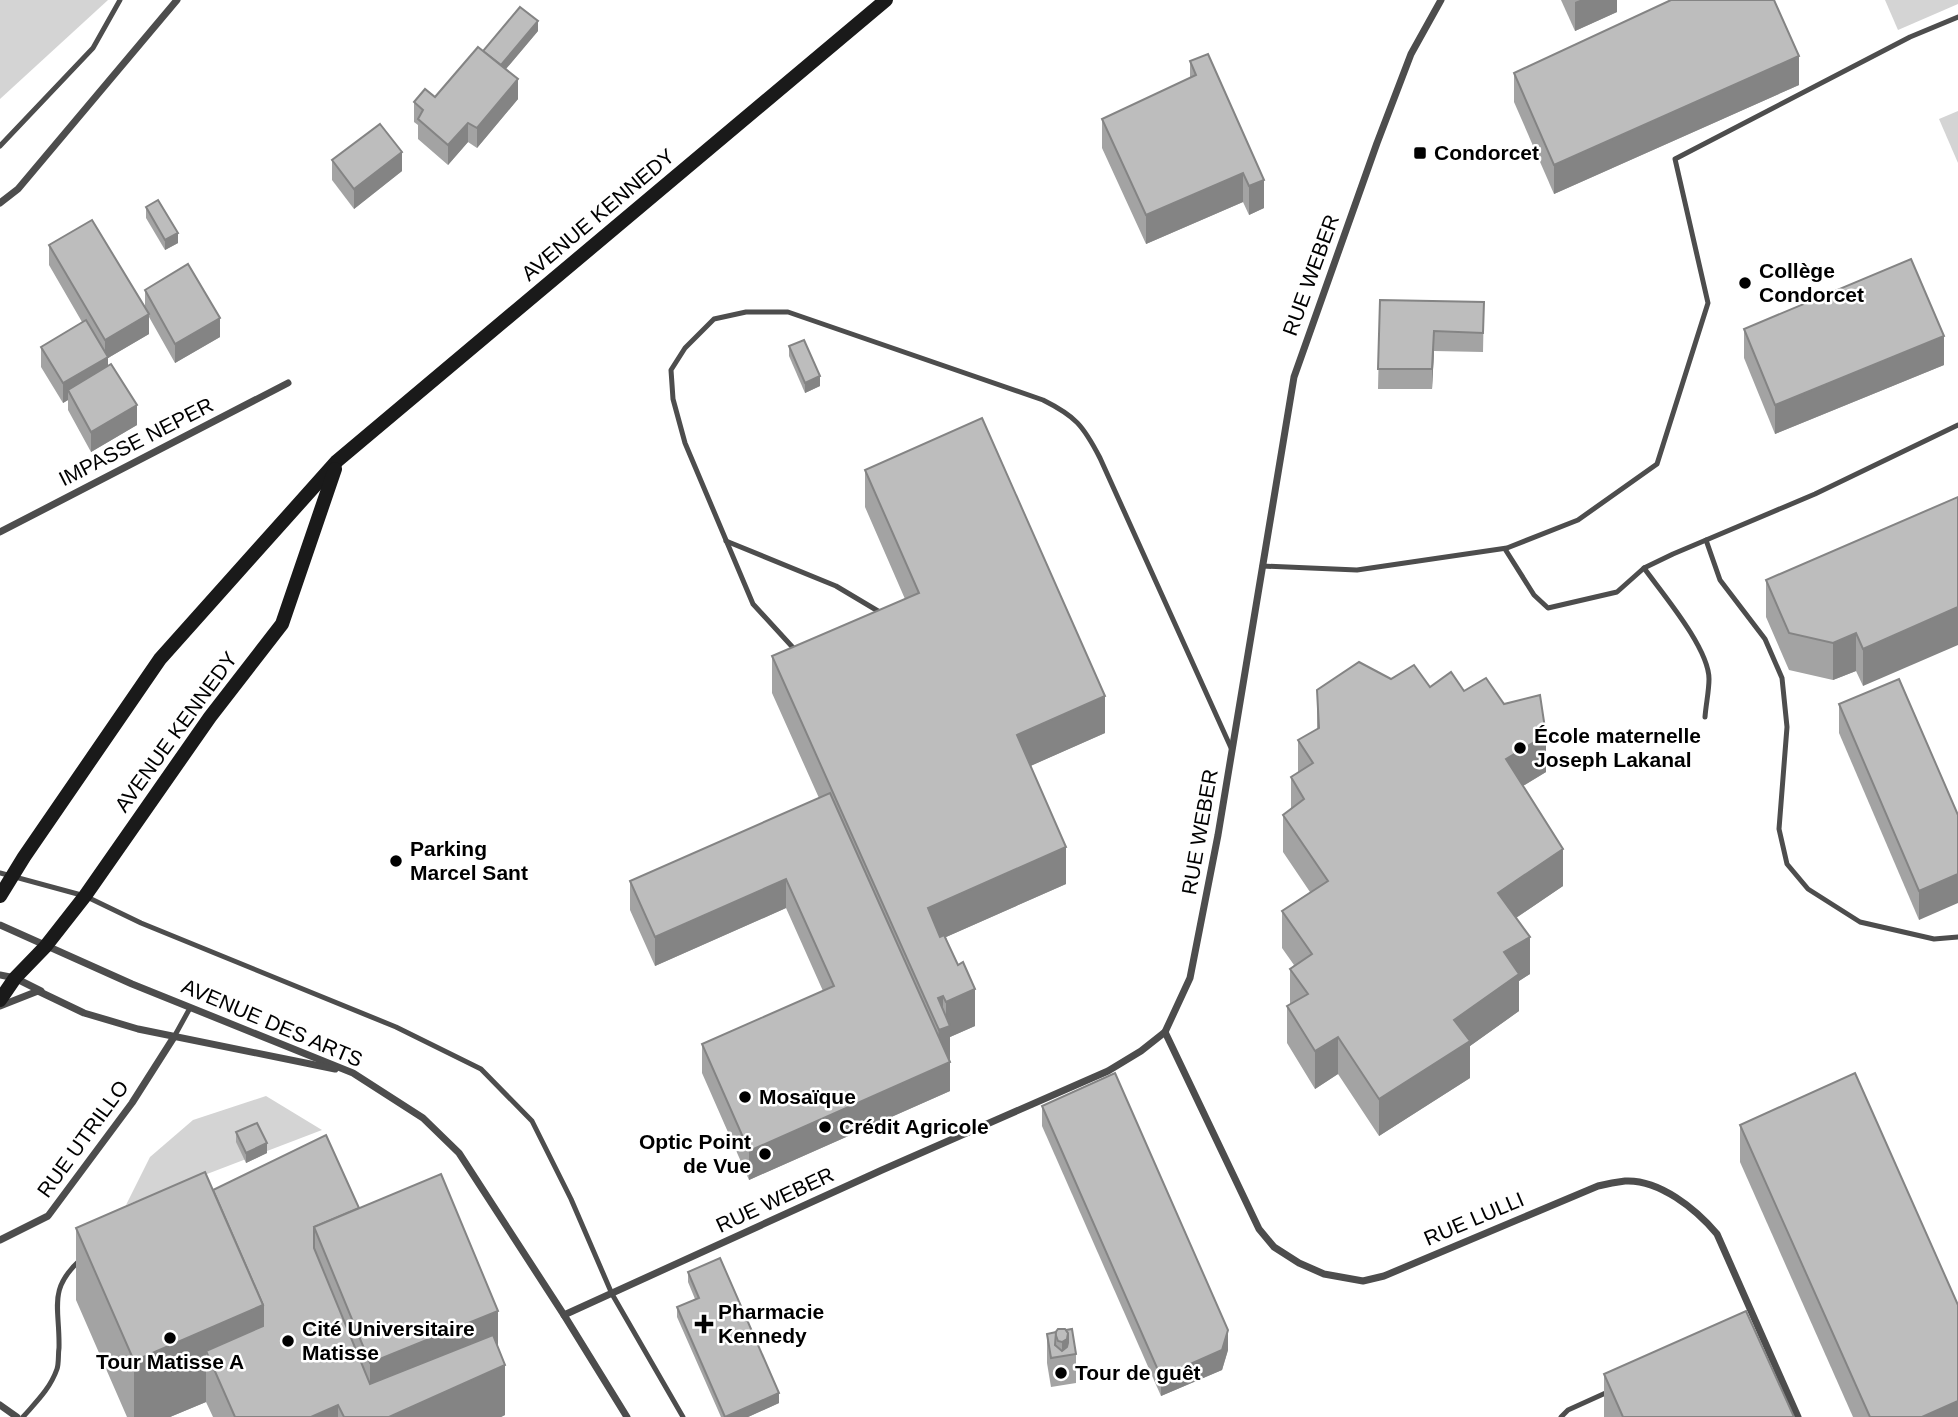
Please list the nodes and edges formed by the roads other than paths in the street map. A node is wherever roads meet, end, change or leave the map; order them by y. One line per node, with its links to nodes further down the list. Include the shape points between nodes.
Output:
1 (120, 0): 6 (lane, via 93,48)
2 (177, 0): 7 (street, via 18,189)
3 (886, 0): 10 (main road, AVENUE KENNEDY)
4 (1441, 0): 15 (street, RUE WEBER, via 1411,54 1294,377)
5 (1958, 17): 14 (lane, via 1910,37 1675,159 1708,303 1657,464 1578,520)
6 (0, 146)
7 (0, 203)
8 (288, 383): 11 (street, IMPASSE NEPER)
9 (1958, 425): 12 (lane)
10 (337, 461): 21 (main road, AVENUE KENNEDY, via 160,659); 23 (main road, AVENUE KENNEDY, via 282,625 210,716)
11 (0, 532)
12 (1706, 540): 16 (lane); 25 (lane, via 1720,580 1765,639 1782,678 1787,727 1779,829 1787,864 1808,889 1860,922 1934,939)
13 (726, 541): 17 (lane, via 836,586); 18 (lane, via 752,604); 20 (lane, via 685,443 671,370 714,319 747,312 788,312 1042,400 1069,413 1088,433)
14 (1505, 549): 15 (lane, via 1357,570); 16 (lane, via 1534,595 1548,608 1617,592)
15 (1262, 566): 20 (street, RUE WEBER)
16 (1644, 568): 19 (lane, via 1702,652 1710,676)
17 (893, 620)
18 (800, 657)
19 (1705, 716)
20 (1232, 751): 33 (street, RUE WEBER, via 1190,978)
21 (6, 875): 22 (main road, AVENUE KENNEDY); 23 (lane)
22 (0, 896)
23 (85, 896): 26 (main road, AVENUE KENNEDY); 38 (lane, via 396,1027 481,1069 532,1121)
24 (0, 925): 26 (street, AVENUE DES ARTS)
25 (1958, 937)
26 (46, 947): 28 (main road, AVENUE KENNEDY); 31 (street, AVENUE DES ARTS)
27 (0, 975): 28 (street)
28 (15, 978): 29 (main road, AVENUE KENNEDY); 32 (street)
29 (0, 1000)
30 (0, 1006): 32 (street, via 37,991)
31 (190, 1007): 34 (lane); 35 (street, AVENUE DES ARTS)
32 (84, 1013): 34 (street)
33 (1166, 1032): 38 (street, RUE WEBER, via 1108,1071); 47 (street, RUE LULLI, via 1259,1229 1274,1247 1299,1264 1363,1281 1598,1186 1627,1181 1659,1188 1700,1214 1717,1234)
34 (174, 1037): 35 (street); 36 (street, RUE UTRILLO, via 132,1103 48,1216)
35 (353, 1073): 39 (street, AVENUE DES ARTS, via 423,1118 459,1153)
36 (0, 1240)
37 (87, 1254): 43 (lane, via 70,1269 56,1296 58,1367 46,1392)
38 (612, 1294): 39 (street, RUE WEBER); 45 (lane)
39 (564, 1315): 44 (street, AVENUE DES ARTS)
40 (1618, 1388): 46 (lane)
41 (0, 1405): 42 (street)
42 (16, 1417)
43 (23, 1417)
44 (626, 1417)
45 (683, 1417)
46 (1561, 1417)
47 (1798, 1417)

